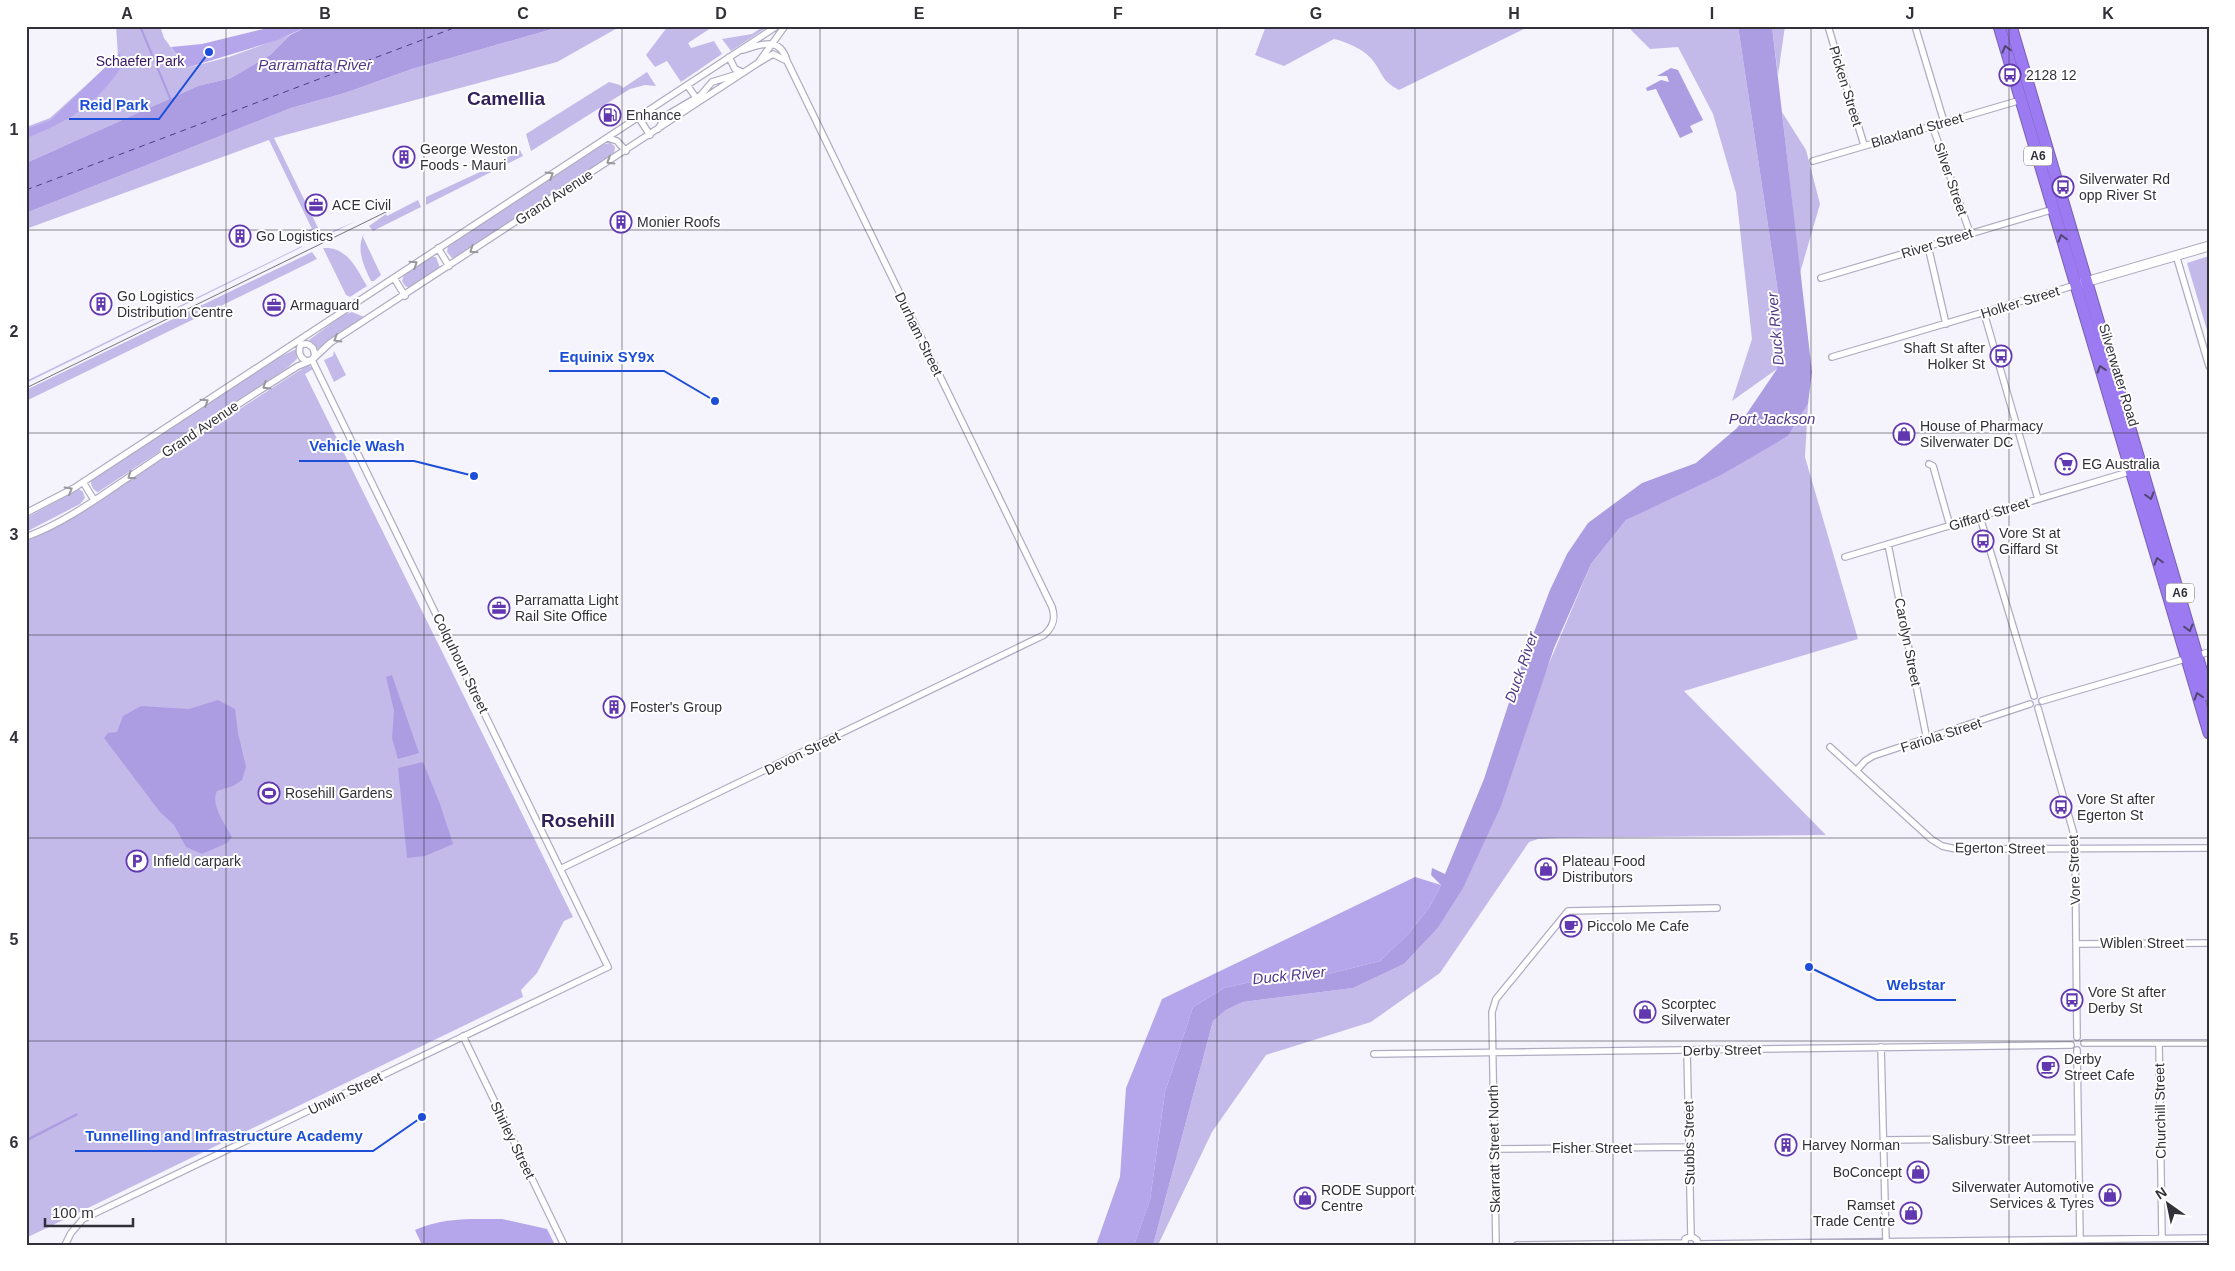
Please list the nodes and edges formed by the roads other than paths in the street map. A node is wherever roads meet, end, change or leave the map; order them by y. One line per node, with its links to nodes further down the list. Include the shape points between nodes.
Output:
1 (1828, 26): 20 (street, Picken Street)
2 (1915, 26): 16 (street, Silver Street)
3 (1999, 26): 14 (highway, Silverwater Road / A6, one-way to 3)
4 (2011, 26): 32 (highway, Silverwater Road / A6)
5 (781, 28): 6 (street, Grand Avenue); 7 (street, Durham Street, via 780,39); 8 (street, Grand Avenue)
6 (773, 44): 7 (street); 8 (street, via 757,45); 10 (street, Grand Avenue)
7 (785, 52): 9 (street, Durham Street)
8 (731, 55): 11 (street, via 734,69); 12 (street, Grand Avenue)
9 (787, 61): 10 (street, via 773,54); 53 (street, Durham Street, via 1052,607 1054,623)
10 (758, 63): 11 (street, Grand Avenue)
11 (744, 72): 13 (street, Grand Avenue); 13 (street, via 715,81)
12 (687, 85): 13 (street); 15 (street, Grand Avenue)
13 (698, 100): 18 (street, Grand Avenue)
14 (2021, 100): 16 (street, Blaxland Street); 23 (highway, Silverwater Road / A6)
15 (639, 118): 18 (street); 19 (street, Grand Avenue)
16 (1944, 122): 17 (street, Blaxland Street)
17 (1932, 125): 20 (street, Blaxland Street); 24 (street, Silver Street)
18 (653, 133): 21 (street, Grand Avenue)
19 (608, 138): 21 (street); 27 (street, Grand Avenue, one-way to 19)
20 (1864, 145): 22 (street, Blaxland Street)
21 (626, 150): 29 (street, Grand Avenue, one-way to 29)
22 (1813, 161)
23 (2054, 210): 24 (street, River Street); 32 (highway, Silverwater Road / A6, one-way to 23)
24 (1970, 234): 25 (street, River Street)
25 (1928, 246): 31 (street, River Street); 36 (street)
26 (2209, 246): 28 (main road, Holker Street)
27 (438, 248): 29 (street); 30 (street, Grand Avenue, one-way to 27)
28 (2176, 255): 32 (main road, Holker Street); 41 (street)
29 (449, 266): 33 (street, Grand Avenue)
30 (394, 278): 33 (street); 34 (street, Grand Avenue)
31 (1821, 278)
32 (2081, 283): 35 (street, Holker Street); 43 (highway, Silverwater Road / A6, one-way to 32); 55 (highway, Silverwater Road / A6, one-way to 55)
33 (405, 296): 39 (street, Grand Avenue, one-way to 39, via 330,343)
34 (343, 311): 37 (street, Grand Avenue); 40 (street, Grand Avenue)
35 (1984, 313): 36 (street, Holker Street); 45 (street)
36 (1946, 324): 38 (street, Holker Street)
37 (301, 344): 39 (street, via 300,356); 39 (street, via 312,346); 40 (street, Grand Avenue)
38 (1832, 357)
39 (311, 360): 46 (street, Grand Avenue, one-way to 46, via 236,405); 67 (street, Colquhoun Street)
40 (264, 363): 44 (street, Grand Avenue, one-way to 40)
41 (2209, 366)
42 (1929, 464): 49 (street, via 1933,466)
43 (2132, 471): 45 (street, Giffard Street); 55 (highway, Silverwater Road / A6, one-way to 43)
44 (83, 482): 46 (street); 47 (street, Grand Avenue, one-way to 44)
45 (2038, 499): 48 (street, Giffard Street)
46 (94, 500): 50 (street, Grand Avenue, via 59,522)
47 (26, 513)
48 (1980, 517): 49 (street, Giffard Street); 56 (street)
49 (1950, 526): 51 (street, Giffard Street)
50 (26, 537)
51 (1888, 544): 52 (street, Giffard Street); 62 (street, Carolyn Street)
52 (1845, 557)
53 (1044, 636): 67 (street, Devon Street)
54 (2209, 652): 55 (street)
55 (2192, 657): 57 (highway, Silverwater Road / A6); 58 (street); 61 (highway, Silverwater Road / A6, one-way to 55)
56 (2034, 696): 58 (street); 59 (street)
57 (2209, 696)
58 (2042, 700): 60 (street)
59 (2030, 704): 60 (street); 62 (street, Fariola Street)
60 (2038, 708): 66 (street, Vore Street, via 2073,828)
61 (2209, 733)
62 (1927, 740): 64 (street, Fariola Street, via 1869,758)
63 (1830, 747): 64 (street, Egerton Street)
64 (1856, 771): 66 (street, Egerton Street, via 1942,846 1956,849)
65 (2209, 848): 66 (street, Egerton Street)
66 (2075, 849): 70 (street, Vore Street)
67 (560, 869): 71 (street, Colquhoun Street)
68 (1717, 908): 81 (street, Skarratt Street North, via 1568,911 1496,999 1492,1012)
69 (2209, 943): 70 (street, Wiblen Street)
70 (2076, 944): 73 (street, Vore Street)
71 (608, 966): 72 (street, Unwin Street)
72 (463, 1036): 95 (street, Unwin Street, via 83,1219); 96 (street, Shirley Street)
73 (2077, 1037): 74 (street); 77 (street, via 2072,1039)
74 (2084, 1043): 76 (street); 80 (street)
75 (2209, 1043): 76 (street)
76 (2159, 1044): 88 (street, Churchill Street)
77 (2071, 1045): 78 (street, Derby Street); 80 (street)
78 (1881, 1047): 79 (street, Derby Street); 84 (street)
79 (1687, 1050): 81 (street, Derby Street); 85 (street, Stubbs Street)
80 (2077, 1050): 83 (street)
81 (1493, 1053): 82 (street, Derby Street); 86 (street, Skarratt Street North)
82 (1374, 1054)
83 (2078, 1138): 84 (street, Salisbury Street); 90 (street)
84 (1884, 1140): 91 (street)
85 (1689, 1147): 86 (street, Fisher Street); 87 (street, Stubbs Street)
86 (1494, 1149): 97 (street, Skarratt Street North)
87 (1691, 1236): 93 (street, via 1685,1239); 94 (street)
88 (2162, 1238): 89 (street); 90 (street)
89 (2209, 1238)
90 (2080, 1239): 92 (street)
91 (1886, 1242): 92 (street); 94 (street)
92 (2030, 1242)
93 (1684, 1244): 98 (street)
94 (1697, 1244)
95 (65, 1245)
96 (564, 1245)
97 (1496, 1245)
98 (1517, 1245)

